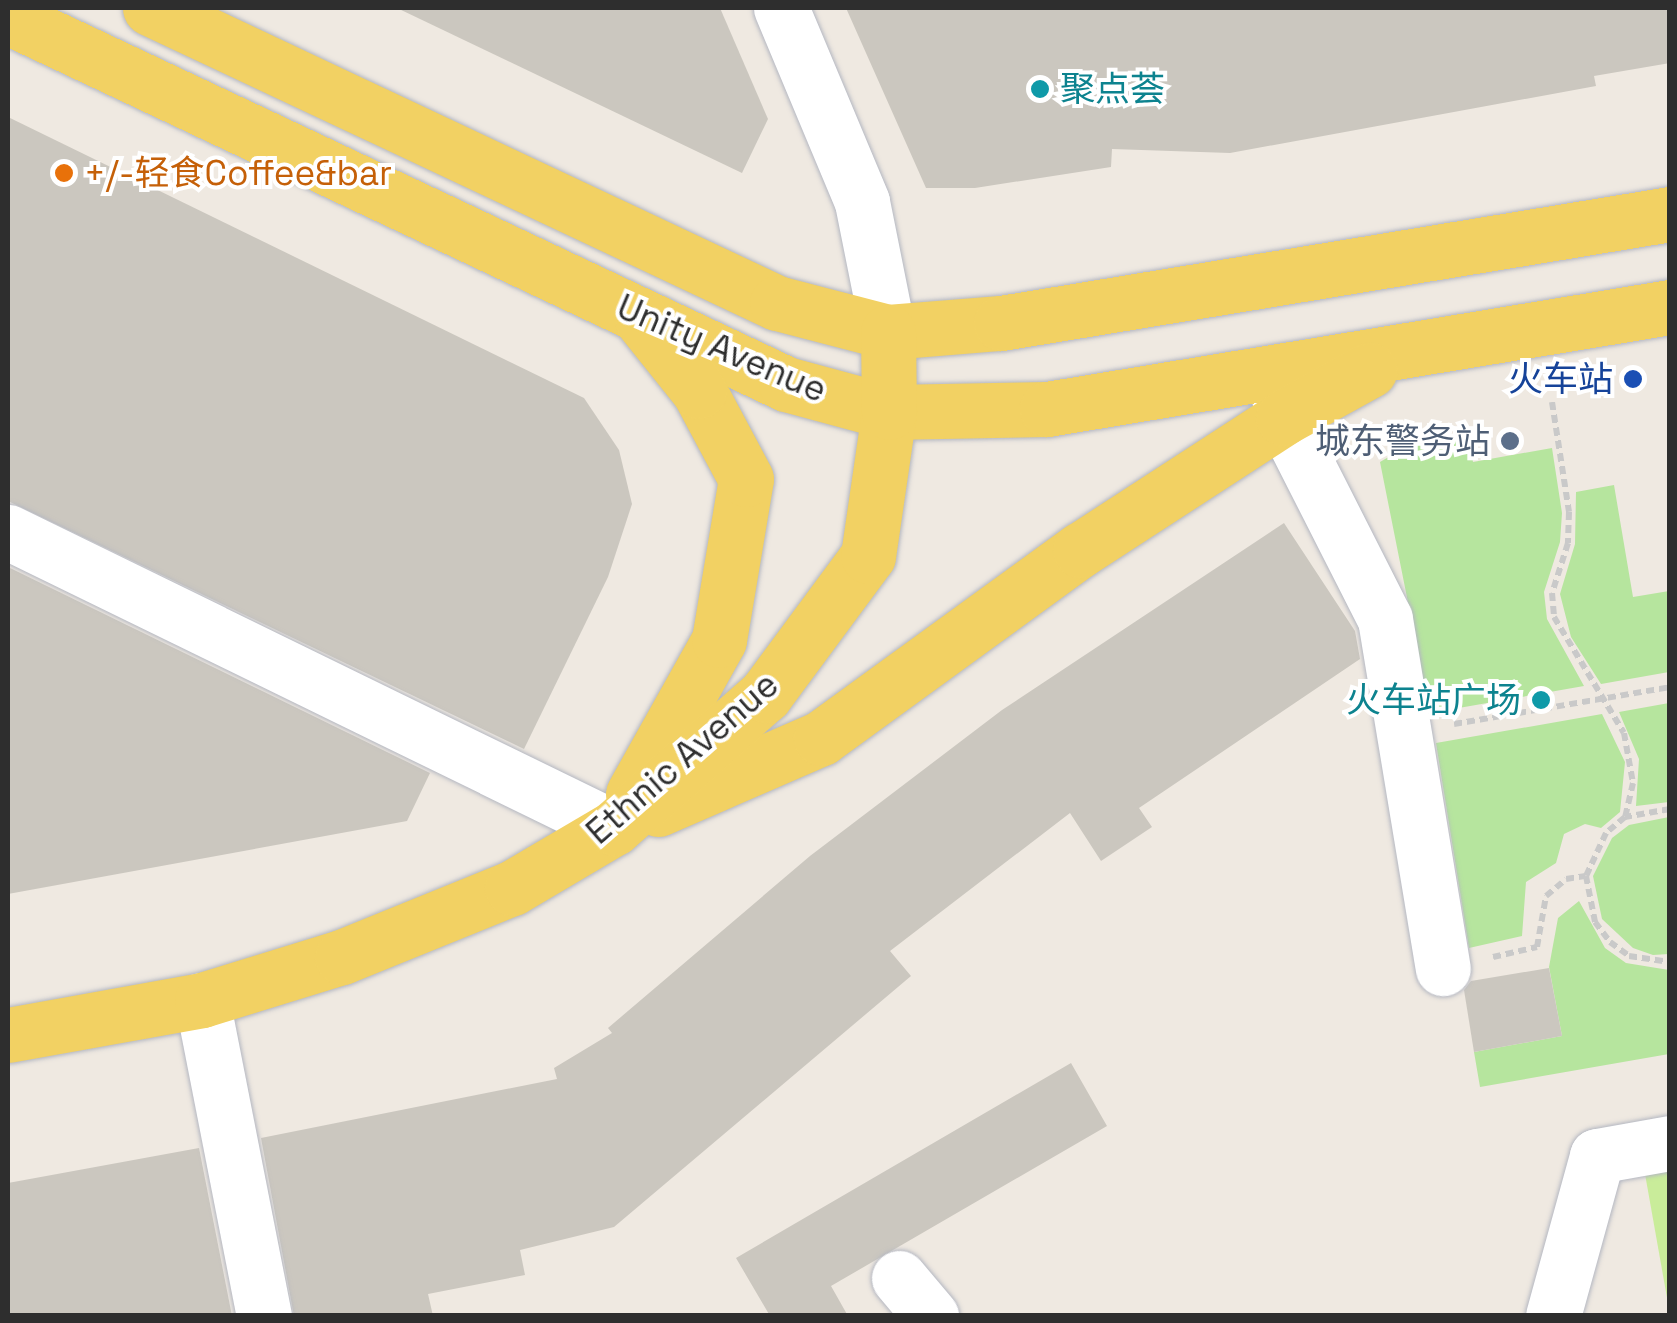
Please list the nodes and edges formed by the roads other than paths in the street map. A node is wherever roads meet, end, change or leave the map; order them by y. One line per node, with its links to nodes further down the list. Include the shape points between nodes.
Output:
1 (150, 8): 7 (main road, Unity Avenue, via 777,303)
2 (781, 8): 7 (street, via 862,202)
3 (8, 17): 6 (main road, Unity Avenue)
4 (1670, 214): 7 (main road, Unity Avenue, via 1001,323)
5 (1670, 308): 8 (main road, via 1406,350)
6 (638, 315): 9 (main road, Unity Avenue, via 786,384); 11 (main road, via 699,391 746,479 719,640)
7 (888, 332): 9 (main road, Ethnic Avenue)
8 (1278, 395): 9 (main road, Unity Avenue); 11 (main road, via 822,738); 12 (street, via 1385,619)
9 (890, 412): 11 (main road, Ethnic Avenue, via 868,556 766,694)
10 (8, 532): 11 (street)
11 (614, 828): 13 (main road, Ethnic Avenue, via 512,888 342,957)
12 (1443, 968)
13 (202, 1000): 14 (main road, Ethnic Avenue); 16 (street)
14 (8, 1035)
15 (1670, 1143): 17 (street, via 1597,1156)
16 (264, 1316)
17 (1553, 1316)

